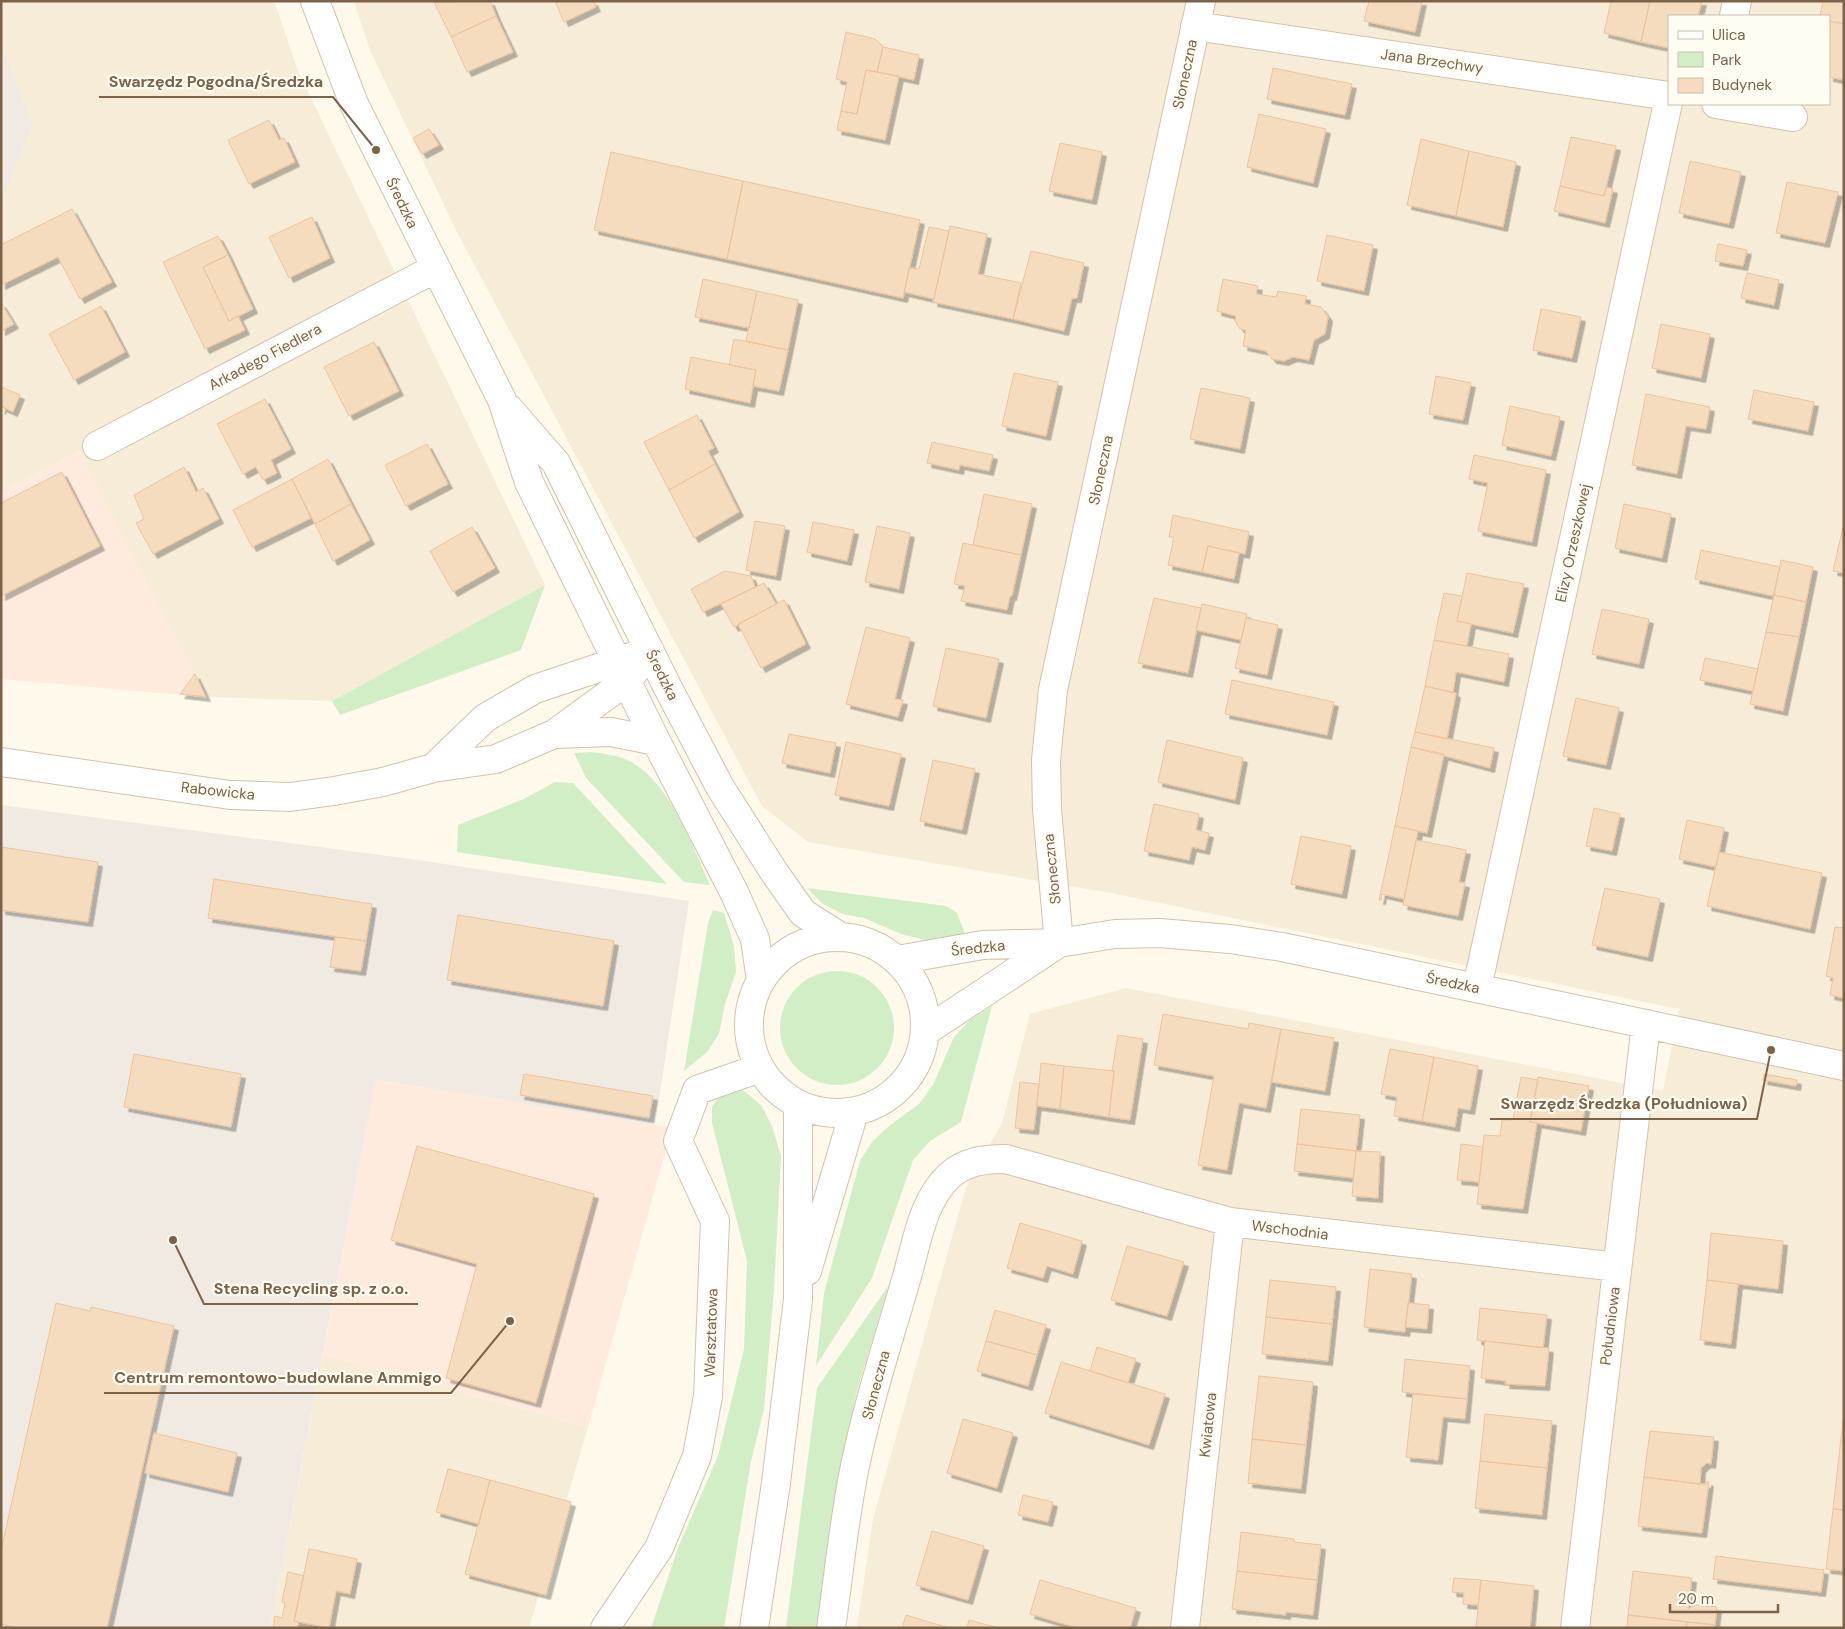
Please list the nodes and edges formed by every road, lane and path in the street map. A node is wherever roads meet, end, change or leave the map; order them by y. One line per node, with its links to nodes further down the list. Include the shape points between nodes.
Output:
1 (315, 1): 9 (street, Średzka, via 354,104)
2 (1737, 1): 4 (street)
3 (1198, 14): 5 (street, Jana Brzechwy); 19 (street, Słoneczna, via 1053,690 1046,760 1047,810)
4 (1734, 15)
5 (1668, 97)
6 (1668, 102): 22 (street, Elizy Orzeszkowej)
7 (1723, 105): 8 (street)
8 (1793, 117)
9 (434, 268): 10 (street, Średzka); 11 (street, Arkadego Fiedlera)
10 (502, 400): 12 (street, Średzka, via 556,463); 13 (street, Średzka, via 529,482)
11 (97, 446)
12 (650, 651): 13 (street, Rabowicka); 18 (street, Średzka, via 720,787 774,872 803,913)
13 (623, 671): 14 (street, Rabowicka); 15 (street, Średzka); 17 (street, Rabowicka, via 535,689 485,718)
14 (554, 734): 15 (street, Rabowicka, via 611,732); 17 (street, Rabowicka, via 496,759)
15 (656, 741): 21 (street, Średzka, via 756,939)
16 (1, 762): 17 (street, Rabowicka, via 230,795 290,797 383,782)
17 (432, 768)
18 (840, 936): 20 (street, via 871,943); 21 (street, via 806,942 790,950 776,961)
19 (1059, 943): 20 (street, Średzka, via 983,945); 22 (street, Średzka, via 1115,934 1160,933 1230,939); 24 (street, Średzka)
20 (897, 960): 24 (street, via 915,982)
21 (761, 981): 26 (street, via 749,1011 752,1050)
22 (1477, 988): 23 (street, Średzka)
23 (1646, 1024): 25 (street, Średzka); 31 (street, Południowa)
24 (926, 1031): 28 (street, via 921,1054 911,1075 896,1092 876,1105)
25 (1844, 1066)
26 (760, 1068): 27 (street, via 776,1089); 33 (street, Warsztatowa, via 698,1090 678,1141 715,1221 708,1396 697,1456 659,1548)
27 (798, 1105): 28 (street, via 826,1113); 32 (street)
28 (854, 1112): 32 (street)
29 (970, 1163): 30 (street, Wschodnia, via 1006,1159); 35 (street, Słoneczna, via 948,1176 928,1207 854,1468)
30 (1230, 1222): 31 (street, Wschodnia); 36 (street, Kwiatowa)
31 (1617, 1267): 37 (street, Południowa)
32 (798, 1299): 34 (street, via 776,1483)
33 (605, 1628)
34 (754, 1628)
35 (832, 1628)
36 (1185, 1628)
37 (1575, 1628)

